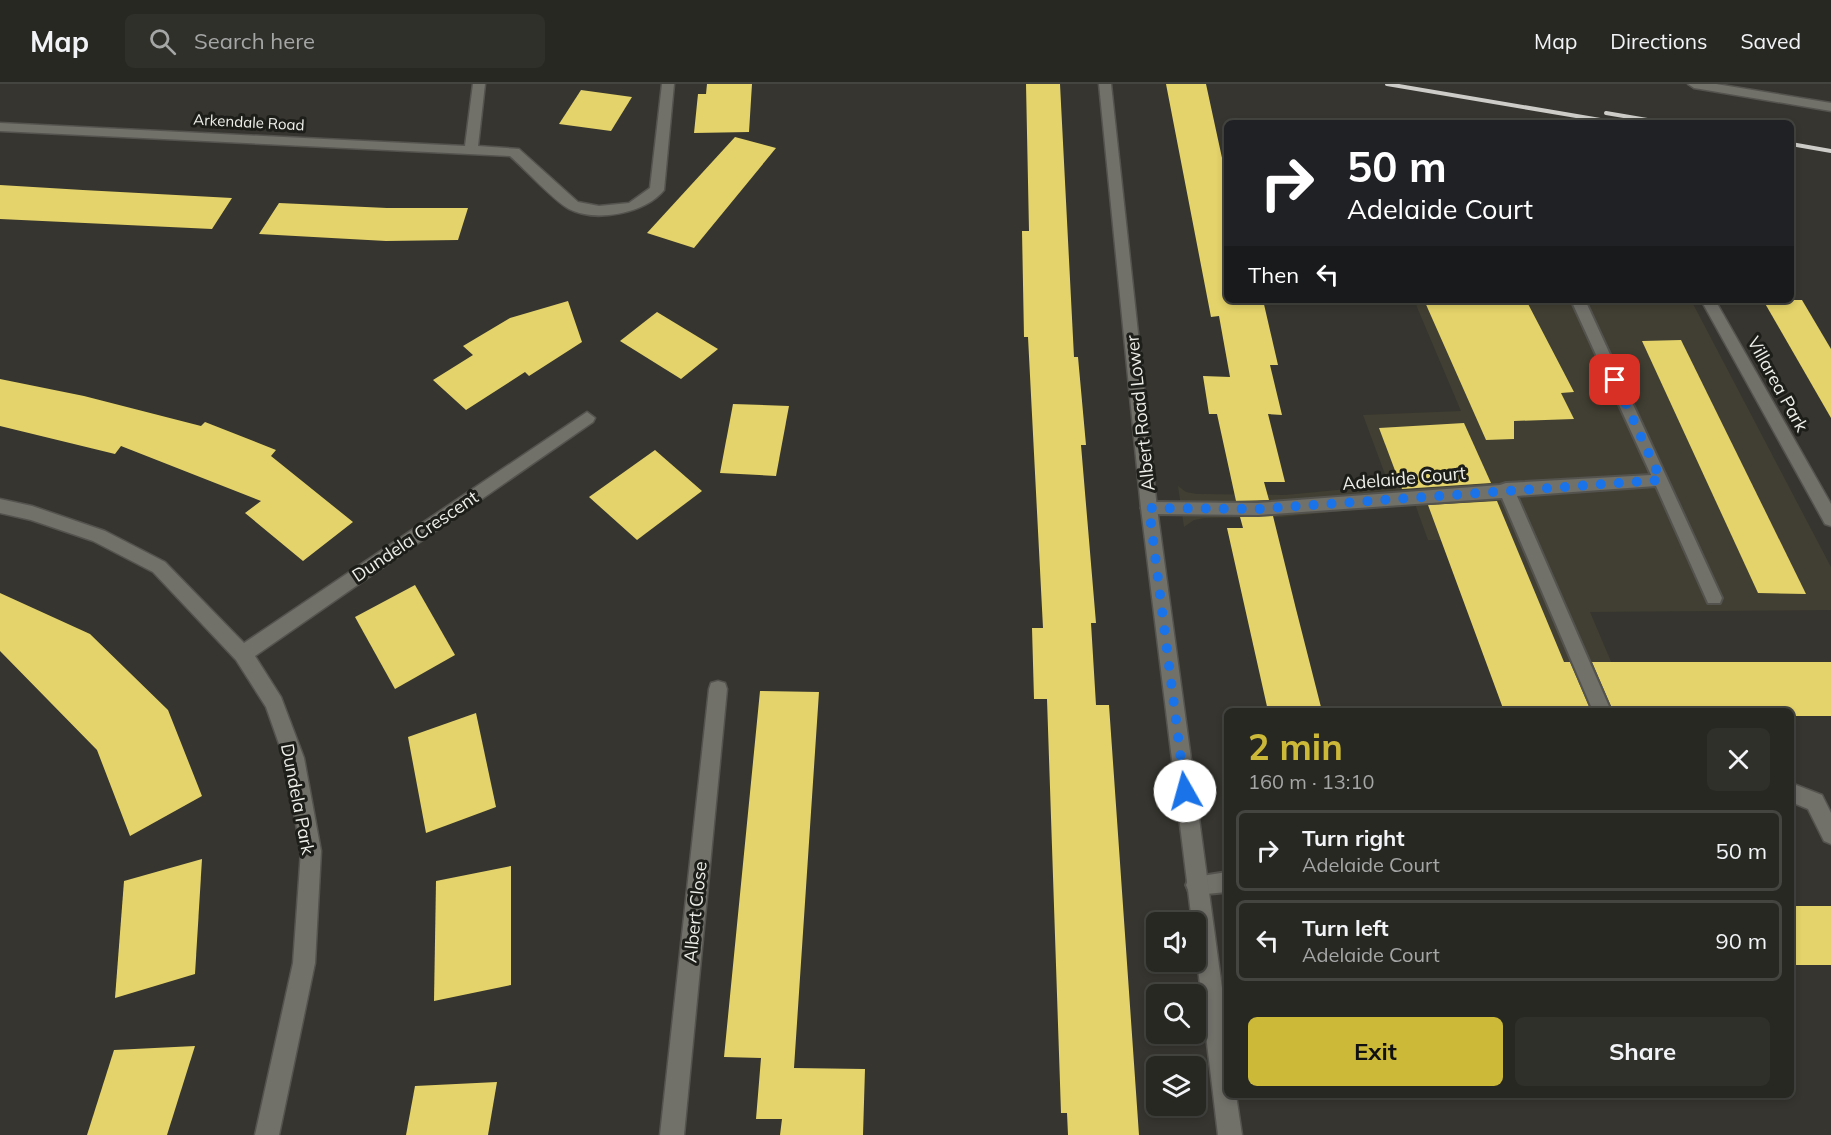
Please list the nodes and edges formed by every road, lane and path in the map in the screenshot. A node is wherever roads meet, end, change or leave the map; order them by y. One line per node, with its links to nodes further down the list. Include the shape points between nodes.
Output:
1 (479, 84): 7 (street)
2 (668, 84): 7 (street, Arkendale Road, via 657,190 633,207 599,211 574,206 514,152)
3 (1105, 84): 14 (street, Albert Road Lower)
4 (1694, 84): 5 (street)
5 (1831, 107)
6 (0, 127): 7 (street, Arkendale Road)
7 (471, 150)
8 (1579, 303): 11 (lane)
9 (1710, 303): 15 (street, Villarea Park)
10 (587, 418): 17 (street, Dundela Crescent)
11 (1661, 480): 12 (lane, Adelaide Court); 16 (lane)
12 (1506, 489): 14 (lane, Adelaide Court, via 1258,509); 19 (lane)
13 (0, 506): 17 (street, Dundela Park, via 99,536 159,567)
14 (1149, 508): 23 (street, Albert Road Lower)
15 (1831, 519)
16 (1714, 598)
17 (243, 654): 26 (street, Dundela Park, via 274,703 294,758 310,851 304,963)
18 (718, 689): 27 (street, Albert Close)
19 (1601, 708)
20 (1794, 793): 21 (street, via 1815,802)
21 (1831, 834)
22 (1224, 882): 23 (lane)
23 (1196, 885): 24 (street, Albert Road Lower)
24 (1224, 1091)
25 (1225, 1098): 28 (street, Albert Road Lower)
26 (267, 1135)
27 (672, 1135)
28 (1230, 1135)

